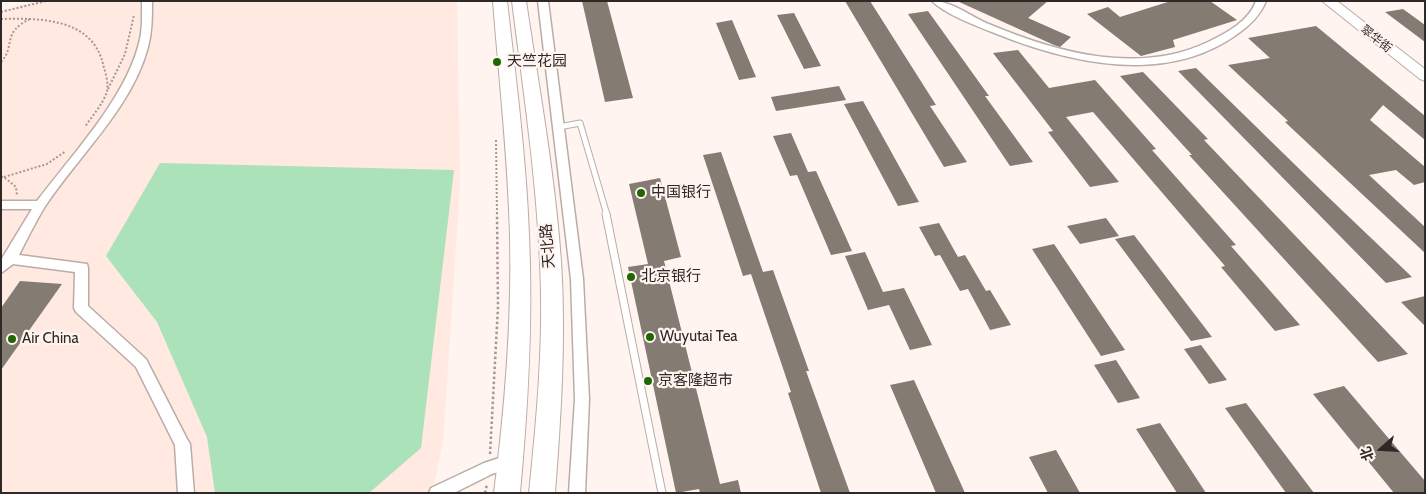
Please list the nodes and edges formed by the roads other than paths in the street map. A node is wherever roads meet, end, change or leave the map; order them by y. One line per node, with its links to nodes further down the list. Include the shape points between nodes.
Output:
1 (147, 1): 11 (street, via 147,28 132,75 107,118)
2 (500, 1): 13 (main road, 天北路, via 519,228 520,304)
3 (519, 1): 17 (main road, 天北路, via 544,194 552,300)
4 (543, 1): 9 (street)
5 (936, 1): 6 (street, via 986,27 1032,45 1059,53 1130,62 1188,55 1211,46 1234,32 1259,10)
6 (1262, 1)
7 (1328, 1): 8 (street, 翠华街)
8 (1425, 76)
9 (559, 127): 18 (street, via 577,279 582,399); 19 (lane, via 580,123 604,202)
10 (1, 205): 11 (street)
11 (40, 205): 12 (street)
12 (5, 264): 14 (street, via 82,268 81,308 141,363 182,444)
13 (511, 461): 15 (street); 16 (main road, 天北路)
14 (186, 493)
15 (437, 493)
16 (507, 493)
17 (542, 493)
18 (577, 493)
19 (662, 493)

